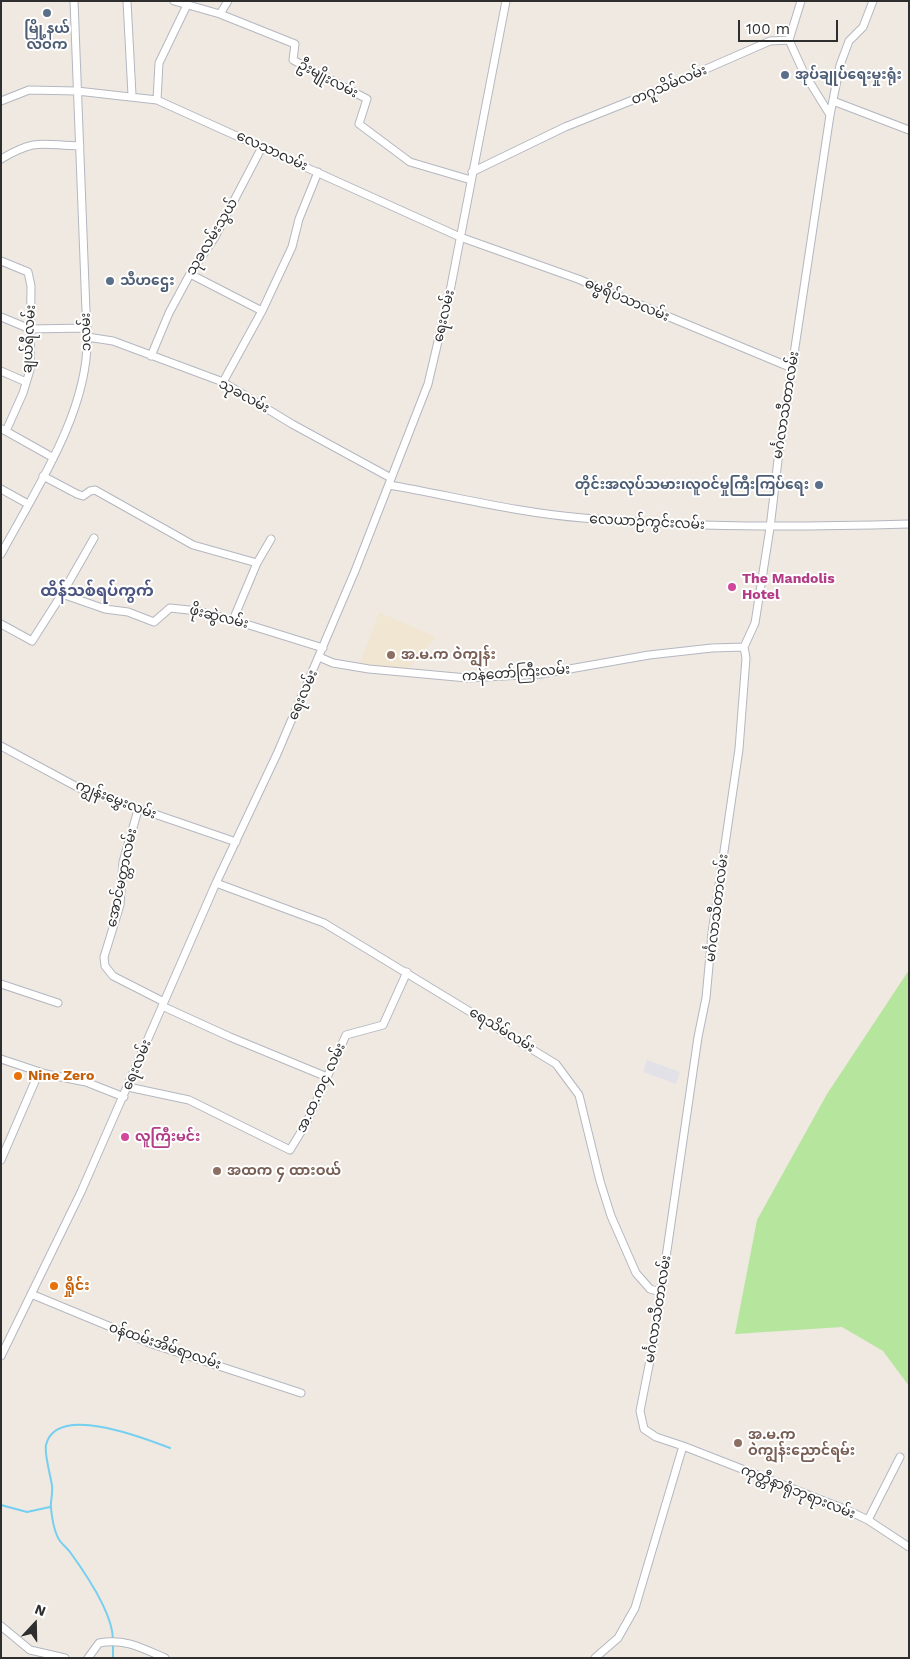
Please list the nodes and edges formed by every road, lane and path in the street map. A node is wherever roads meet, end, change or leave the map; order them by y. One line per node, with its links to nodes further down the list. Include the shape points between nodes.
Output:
1 (74, 1): 11 (street, ၁လမ်း)
2 (127, 1): 12 (street)
3 (174, 1): 8 (street)
4 (228, 1): 9 (street)
5 (506, 1): 22 (street, ရေးလမ်း)
6 (801, 1): 10 (street)
7 (873, 1): 15 (street, မင်္ဂလာသီတာလမ်း, via 863,27 849,41 840,65)
8 (187, 5): 9 (street); 13 (street, via 158,63)
9 (220, 14): 22 (street, ဦးမျိုးလမ်း, via 295,44 293,60 366,99 359,124 410,162)
10 (789, 40): 16 (street, via 804,73); 22 (street, တဂူသိမ်လမ်း, via 770,41 565,127)
11 (77, 91): 12 (street, လေသာလမ်း); 14 (street, လေသာလမ်း, via 29,90); 18 (street, ၁လမ်း)
12 (132, 95): 13 (street, လေသာလမ်း)
13 (157, 100): 19 (street, လေသာလမ်း)
14 (1, 101)
15 (833, 101): 16 (street, မင်္ဂလာသီတာလမ်း); 17 (street)
16 (830, 115): 32 (street, မင်္ဂလာသီတာလမ်း)
17 (909, 130)
18 (80, 146): 20 (street, via 28,144); 28 (street, ၁လမ်း)
19 (262, 147): 21 (street, လေသာလမ်း); 25 (street, သုခလမ်းသွယ်, via 215,237)
20 (1, 160)
21 (318, 172): 23 (street, လေသာလမ်း); 26 (street, via 292,247)
22 (472, 176): 23 (street, ရေးလမ်း)
23 (460, 237): 32 (street, ဓမ္မရိပ်သာလမ်း, via 578,279); 39 (street, ရေးလမ်း, via 428,384)
24 (1, 261): 29 (street, ချယ်ရီလမ်း, via 28,272 31,286)
25 (190, 274): 26 (street); 31 (street, သုခလမ်းသွယ်)
26 (262, 311): 35 (street)
27 (1, 317): 29 (street)
28 (87, 328): 29 (street); 30 (street, ၁လမ်း)
29 (30, 329): 34 (street, ချယ်ရီလမ်း, via 30,370)
30 (87, 337): 31 (street, သုခလမ်း, via 113,342); 37 (street, ၁လမ်း, via 85,374)
31 (151, 356): 35 (street, သုခလမ်း)
32 (792, 368): 43 (street, မင်္ဂလာသီတာလမ်း)
33 (1, 371): 34 (street)
34 (26, 382): 36 (street, ချယ်ရီလမ်း)
35 (223, 382): 39 (street, သုခလမ်း)
36 (3, 430): 37 (street)
37 (52, 457): 38 (street, ၁လမ်း)
38 (42, 476): 41 (street, ၁လမ်း); 47 (street, via 82,496 95,490 193,544)
39 (390, 481): 43 (street, လေယာဉ်ကွင်းလမ်း, via 534,512 582,518); 52 (street, ရေးလမ်း)
40 (1, 489): 41 (street)
41 (28, 504): 46 (street, ၁လမ်း)
42 (909, 524): 43 (street, လေယာဉ်ကွင်းလမ်း)
43 (770, 528): 51 (street, မင်္ဂလာသီတာလမ်း, via 755,623)
44 (94, 538): 48 (street)
45 (271, 539): 47 (street)
46 (1, 554)
47 (257, 563): 49 (street)
48 (62, 594): 49 (street, ဖိုးဆွဲလမ်း, via 105,610 128,612 154,622 165,610 174,608); 50 (street, via 32,641)
49 (234, 620): 52 (street, ဖိုးဆွဲလမ်း)
50 (1, 624)
51 (744, 647): 53 (street, ကန်တော်ကြီးလမ်း, via 649,654 541,674 467,678 370,669 333,663); 68 (street, မင်္ဂလာသီတာလမ်း, via 746,658 739,749 712,933 706,998)
52 (323, 648): 53 (street, ရေးလမ်း)
53 (319, 657): 56 (street, ရေးလမ်း)
54 (1, 746): 55 (street, ကျွန်းမွှေးလမ်း, via 79,788)
55 (138, 810): 56 (street, ကျွန်းမွှေးလမ်း); 61 (street, အောင်မတ္တာလမ်း, via 123,862 120,905 104,956 105,966 113,976)
56 (236, 842): 57 (street, ရေးလမ်း)
57 (216, 883): 58 (street, ရေသိမ်လမ်း, via 324,923); 61 (street, ရေးလမ်း)
58 (407, 972): 64 (street, အ.ထ.က၄ လမ်း, via 383,1025 346,1035); 68 (street, ရေသိမ်လမ်း, via 534,1049 556,1064 568,1078 579,1095 611,1216 636,1273 650,1289)
59 (1, 984): 60 (street)
60 (58, 1003)
61 (163, 1004): 64 (street, via 230,1037); 65 (street, ရေးလမ်း)
62 (1, 1059): 63 (street)
63 (39, 1072): 66 (street, via 86,1082); 67 (street)
64 (327, 1077): 65 (street, အ.ထ.က၄ လမ်း, via 307,1122 290,1150 188,1100)
65 (128, 1087): 66 (street, ရေးလမ်း)
66 (124, 1097): 69 (street, ရေးလမ်း)
67 (1, 1160)
68 (661, 1292): 72 (street, မင်္ဂလာသီတာလမ်း, via 640,1418 644,1429 656,1437)
69 (31, 1294): 70 (street, ရေးလမ်း); 71 (street, ၀န်ထမ်းအိမ်ရာလမ်း, via 152,1344)
70 (1, 1356)
71 (301, 1393)
72 (683, 1446): 74 (street, ကုတ္တီနာရုံဘုရားလမ်း); 80 (street, via 635,1608 618,1638)
73 (900, 1457): 74 (street)
74 (868, 1520): 75 (street, ကုတ္တီနာရုံဘုရားလမ်း)
75 (909, 1547)
76 (1, 1626): 77 (street, via 30,1650)
77 (65, 1658)
78 (87, 1658): 79 (street, via 99,1643 110,1641 131,1644)
79 (165, 1658)
80 (595, 1658)

